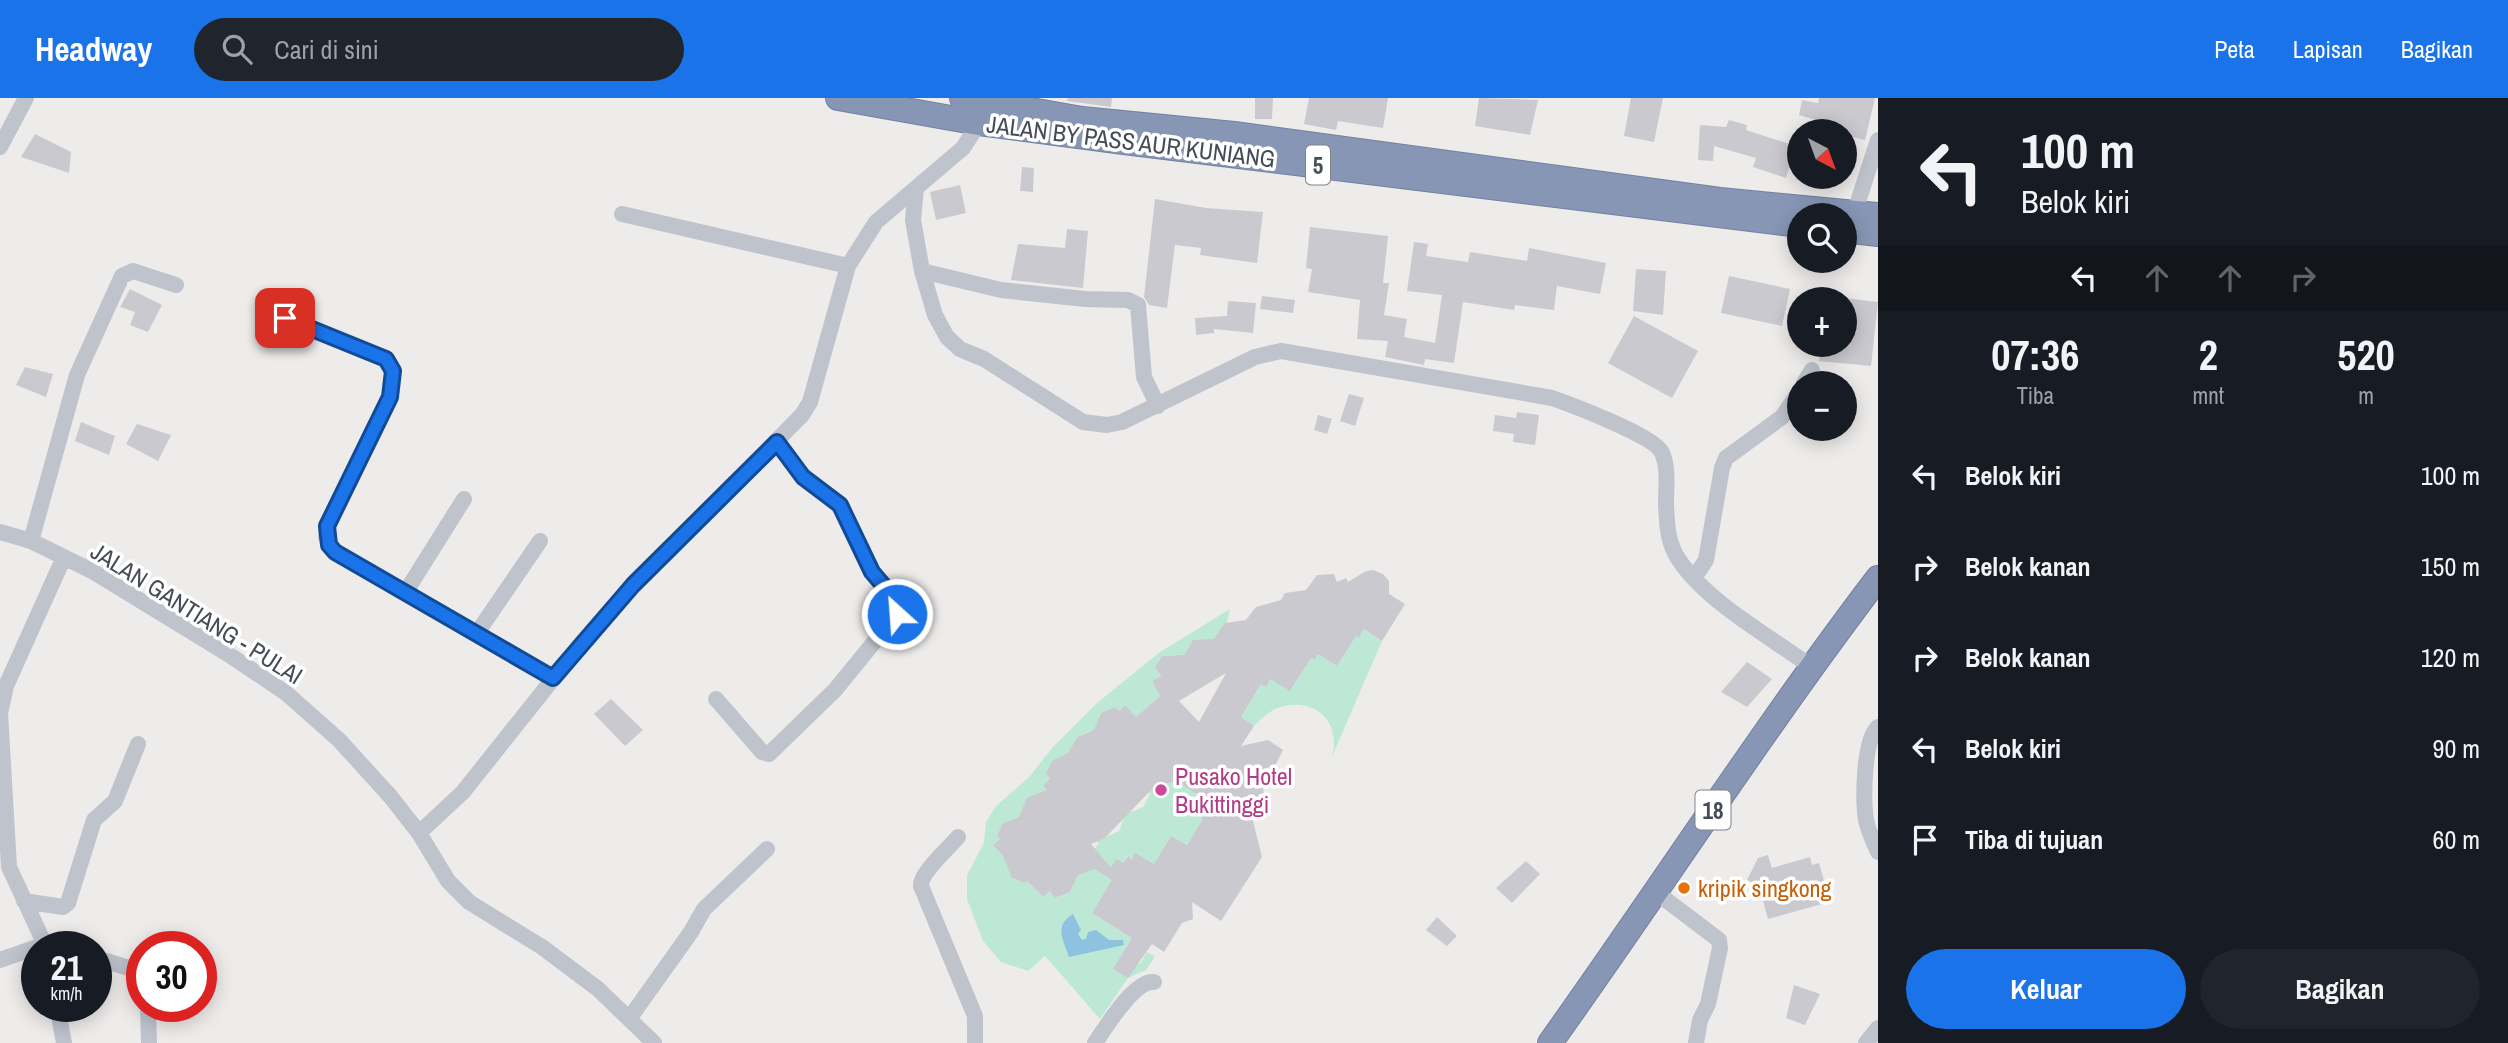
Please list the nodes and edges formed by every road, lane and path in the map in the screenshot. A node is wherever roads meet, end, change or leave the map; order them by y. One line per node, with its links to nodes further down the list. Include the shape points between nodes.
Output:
1 (26, 98): 8 (street)
2 (838, 98): 5 (highway, JALAN BY PASS AUR KUNIANG / 5)
3 (962, 98): 4 (highway, JALAN BY PASS AUR KUNIANG / 5)
4 (1010, 102): 7 (highway, JALAN BY PASS AUR KUNIANG / 5)
5 (979, 122): 7 (highway, JALAN BY PASS AUR KUNIANG / 5); 9 (street, via 963,148)
6 (1878, 140): 12 (street)
7 (1216, 142): 10 (highway, JALAN BY PASS AUR KUNIANG / 5)
8 (0, 147)
9 (916, 188): 15 (street, via 876,222); 16 (street, via 912,220)
10 (1720, 209): 12 (highway, JALAN BY PASS AUR KUNIANG / 5); 13 (highway, JALAN BY PASS AUR KUNIANG / 5)
11 (622, 214): 15 (street)
12 (1859, 219): 14 (highway, JALAN BY PASS AUR KUNIANG / 5)
13 (1787, 223)
14 (1878, 234)
15 (848, 266): 21 (street, via 810,402)
16 (922, 271): 19 (street, via 947,337 1083,422 1107,425); 19 (street, via 1001,289 1128,300 1138,305 1144,376)
17 (176, 285): 24 (street, via 133,271 122,276 77,375)
18 (285, 318): 29 (street, via 386,359 393,371 390,397 327,526 326,537 335,552)
19 (1158, 406): 27 (street, via 1255,357 1282,351 1552,398 1661,450 1667,534 1679,561)
20 (1787, 409): 27 (street, via 1726,458 1706,560)
21 (777, 442): 32 (street, via 633,585); 33 (street, via 803,477 840,505 872,572 895,599 897,614 835,690 769,754 762,752)
22 (464, 499): 29 (street)
23 (0, 532): 24 (street, JALAN GANTIANG - PULAI)
24 (31, 541): 26 (street, JALAN GANTIANG - PULAI)
25 (540, 541): 30 (street)
26 (64, 557): 36 (street, via 2,697); 37 (street, JALAN GANTIANG - PULAI, via 136,596 286,693 339,740)
27 (1694, 578): 31 (street)
28 (1878, 578): 31 (highway, 18)
29 (405, 593): 30 (street)
30 (477, 633): 32 (street)
31 (1811, 666): 41 (highway, 18)
32 (553, 678): 37 (street, via 463,792)
33 (716, 699)
34 (1878, 727): 40 (street, via 1871,734 1866,756 1866,820)
35 (138, 744): 42 (street, via 115,801 94,820 68,903)
36 (2, 810): 42 (street, via 9,867)
37 (419, 833): 47 (street, JALAN GANTIANG - PULAI, via 448,881 469,902 542,947)
38 (958, 837): 54 (street, via 921,881 975,1016)
39 (767, 849): 47 (street, via 704,909)
40 (1878, 852)
41 (1657, 893): 56 (highway, 18); 57 (street, via 1719,940)
42 (24, 901): 43 (street)
43 (36, 931)
44 (21, 952): 45 (street)
45 (0, 960)
46 (1154, 982): 55 (street, via 1137,986)
47 (629, 1019): 53 (street, JALAN GANTIANG - PULAI)
48 (61, 1022): 51 (street)
49 (149, 1022): 52 (street)
50 (1878, 1028): 58 (street)
51 (64, 1043)
52 (149, 1043)
53 (654, 1043)
54 (975, 1043)
55 (1095, 1043)
56 (1550, 1043)
57 (1696, 1043)
58 (1866, 1043)

